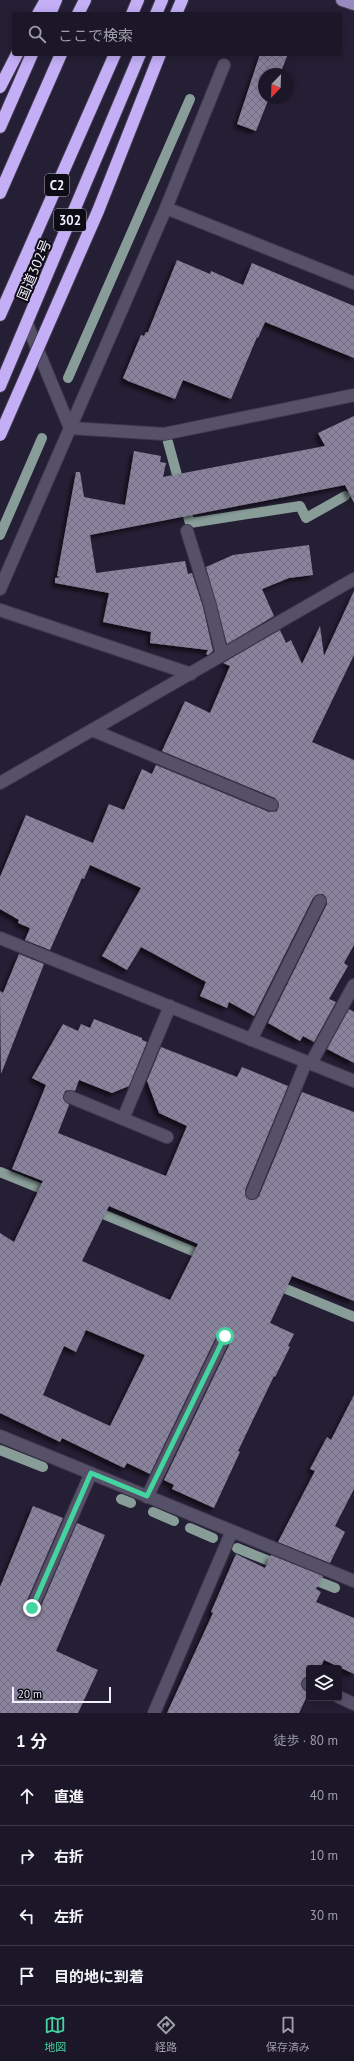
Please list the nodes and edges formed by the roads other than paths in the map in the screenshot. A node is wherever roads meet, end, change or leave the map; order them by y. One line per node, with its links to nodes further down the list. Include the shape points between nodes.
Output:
1 (46, 0): 9 (highway)
2 (56, 0): 10 (highway)
3 (85, 0): 11 (highway)
4 (138, 0): 12 (highway)
5 (162, 0): 13 (highway)
6 (182, 0): 14 (highway)
7 (342, 0): 8 (main road)
8 (354, 4)
9 (39, 12)
10 (51, 12)
11 (79, 12)
12 (133, 12)
13 (157, 12)
14 (177, 12)
15 (16, 56): 22 (highway)
16 (31, 56): 23 (highway)
17 (60, 56): 24 (highway)
18 (113, 56): 27 (highway, C2)
19 (139, 56): 28 (highway, 国道302号 / 302)
20 (159, 56): 32 (highway, bridge, via 98,211)
21 (224, 65): 25 (street)
22 (0, 87)
23 (0, 127)
24 (0, 193)
25 (166, 208): 26 (street); 31 (street)
26 (354, 283)
27 (0, 315)
28 (27, 324): 29 (highway, 国道302号 / 302); 31 (street)
29 (0, 386)
30 (354, 394): 31 (street, via 164,434)
31 (70, 428): 35 (street)
32 (0, 435)
33 (187, 531): 37 (street, via 210,605)
34 (354, 579): 37 (street)
35 (0, 589)
36 (0, 610): 38 (street)
37 (222, 655): 38 (street)
38 (191, 674): 39 (street)
39 (92, 730): 40 (street); 41 (street)
40 (0, 783)
41 (272, 805)
42 (320, 900): 46 (street)
43 (0, 938): 45 (street)
44 (354, 985): 47 (street)
45 (170, 1006): 46 (street); 50 (street)
46 (251, 1040): 47 (street)
47 (309, 1063): 48 (street); 52 (street)
48 (354, 1081)
49 (70, 1097): 50 (street)
50 (123, 1119): 51 (street)
51 (167, 1137)
52 (252, 1193)
53 (225, 1336): 56 (street)
54 (0, 1436): 55 (street)
55 (91, 1473): 56 (street); 59 (street)
56 (147, 1496): 57 (street)
57 (232, 1531): 58 (street); 62 (street)
58 (354, 1581)
59 (32, 1608)
60 (342, 1698): 61 (street)
61 (354, 1704)
62 (154, 1713)

